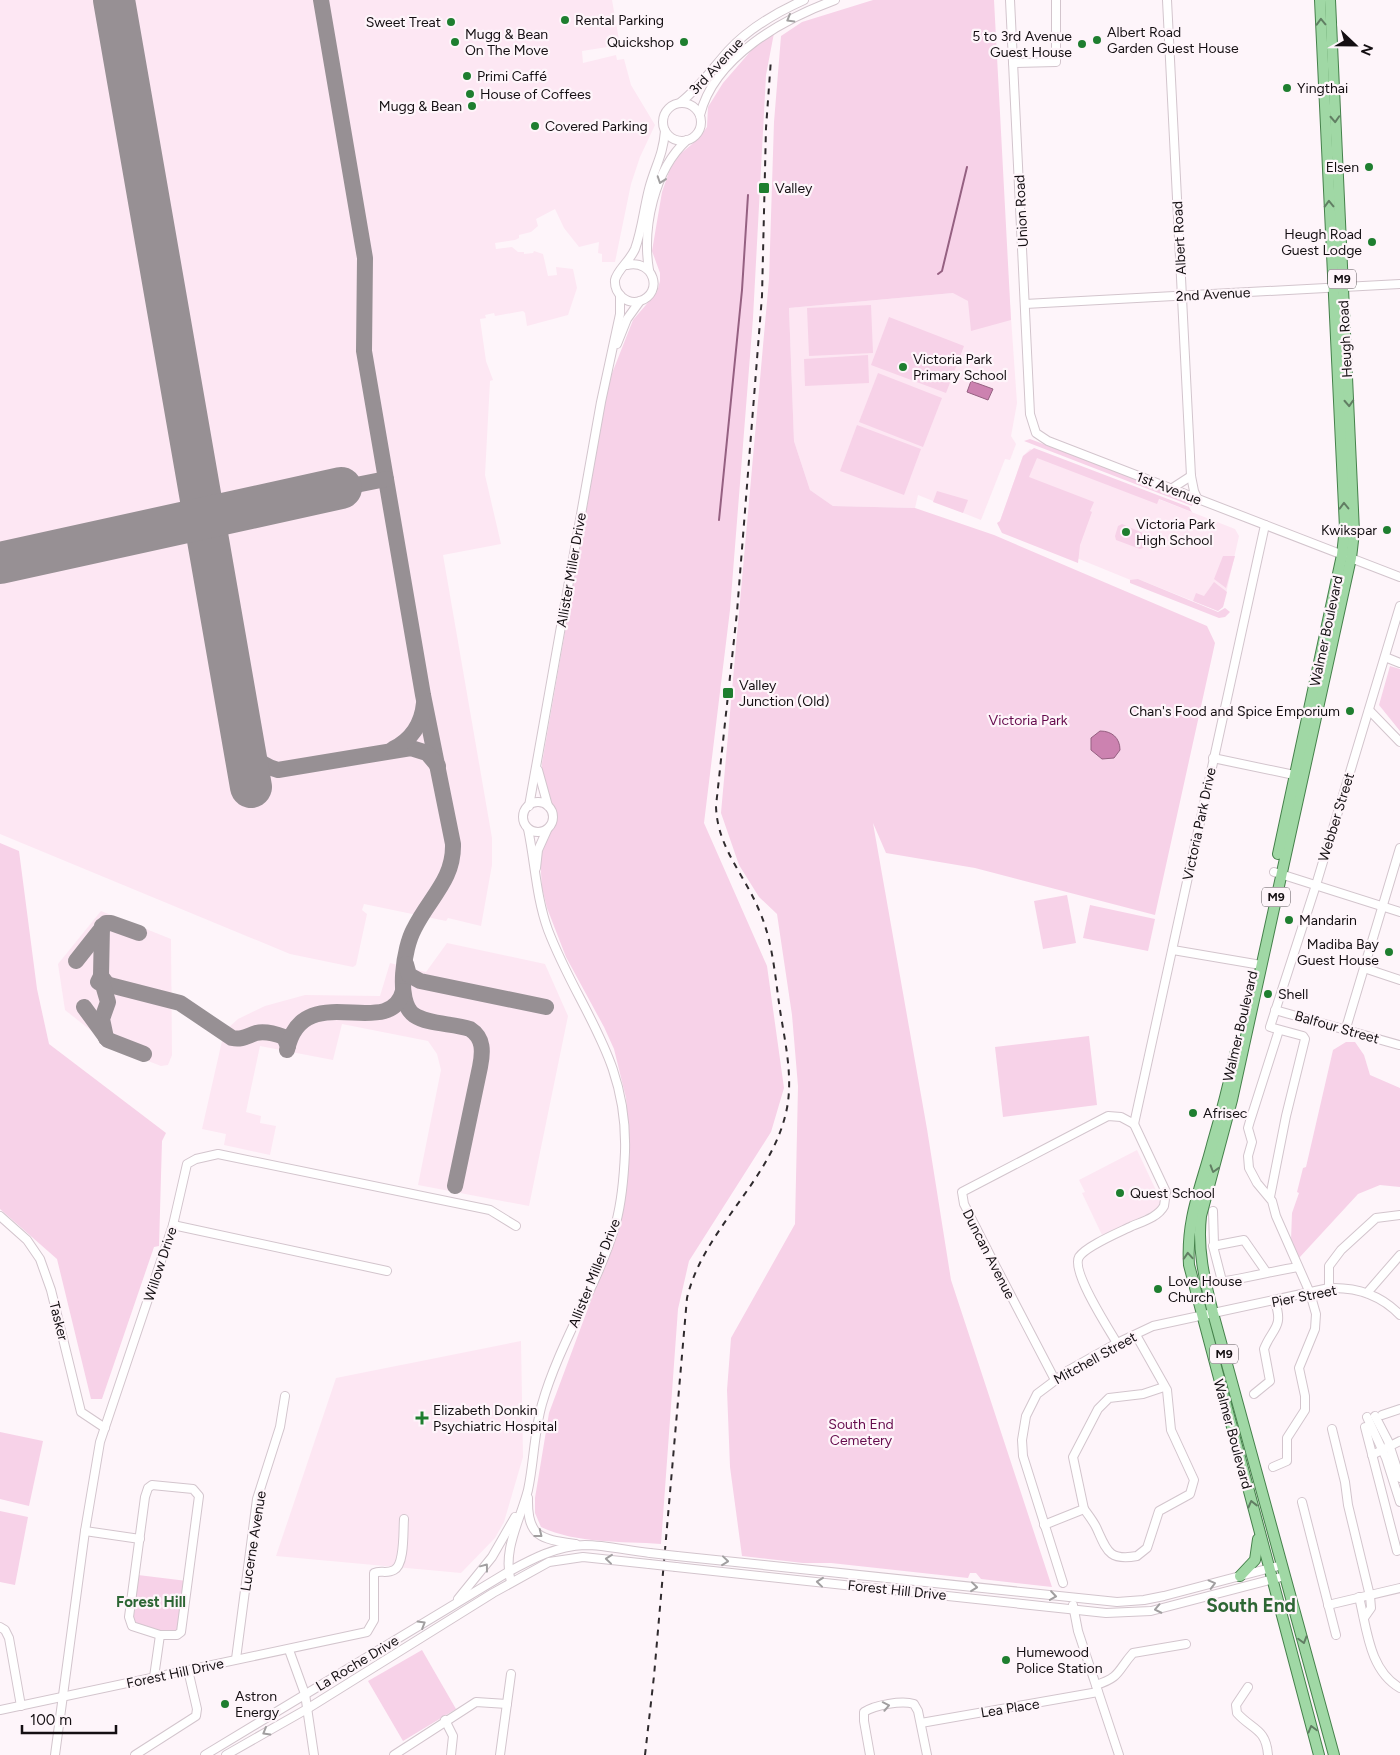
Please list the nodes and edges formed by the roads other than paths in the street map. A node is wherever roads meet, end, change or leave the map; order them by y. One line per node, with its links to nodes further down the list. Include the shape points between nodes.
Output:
1 (804, 0): 10 (street, 3rd Avenue, via 778,12 750,31)
2 (835, 0): 8 (street, 3rd Avenue, one-way to 8, via 794,17 760,37)
3 (1010, 0): 9 (street, Union Road)
4 (1056, 0): 9 (street, via 1056,62)
5 (1167, 0): 20 (street, Albert Road)
6 (1320, 0): 18 (main road, Heugh Road / M9, one-way to 6)
7 (1330, 0): 18 (main road, Heugh Road / M9, one-way to 18)
8 (734, 59): 10 (street, via 716,76); 12 (street, 3rd Avenue, via 710,92)
9 (1013, 63): 22 (street, Union Road)
10 (708, 74): 11 (street, 3rd Avenue)
11 (681, 102): 12 (street, via 692,106); 13 (street, via 665,112 662,121)
12 (700, 115): 14 (street, via 697,133)
13 (665, 131): 14 (street, via 672,138); 15 (street, via 662,156 649,186 635,248)
14 (687, 140): 16 (street, one-way to 16, via 668,162 655,198 648,236)
15 (627, 264): 16 (street, via 640,264); 19 (street, via 615,280)
16 (650, 271): 21 (street, via 652,288)
17 (1400, 284): 18 (street, 2nd Avenue)
18 (1337, 286): 20 (street, 2nd Avenue); 29 (main road, Heugh Road / M9, via 1354,501)
19 (620, 295): 21 (street, via 629,301); 23 (street, Allister Miller Drive, via 620,314)
20 (1182, 296): 22 (street, 2nd Avenue); 25 (street, Albert Road)
21 (640, 301): 23 (street, Allister Miller Drive, via 627,320)
22 (1025, 304): 24 (street, Union Road)
23 (607, 374): 37 (street, Allister Miller Drive)
24 (1031, 421): 26 (street, 1st Avenue, via 1036,433 1048,442)
25 (1191, 476): 26 (street); 27 (street, Albert Road)
26 (1171, 489): 27 (street, 1st Avenue)
27 (1198, 500): 28 (street, 1st Avenue)
28 (1265, 525): 29 (street, 1st Avenue); 36 (street, Victoria Park Drive)
29 (1347, 557): 30 (street, 1st Avenue); 38 (main road, Walmer Boulevard / M9)
30 (1400, 578)
31 (1400, 606): 32 (street, Webber Street)
32 (1385, 657): 33 (street); 34 (street, Webber Street)
33 (1400, 663)
34 (1369, 710): 35 (street); 46 (street, Webber Street)
35 (1400, 742)
36 (1213, 758): 38 (street); 49 (street, Victoria Park Drive)
37 (537, 765): 39 (street, Allister Miller Drive); 40 (street, Allister Miller Drive)
38 (1298, 776): 44 (main road, Walmer Boulevard / M9)
39 (529, 806): 40 (street, via 536,802); 41 (street, via 523,817)
40 (548, 806): 42 (street, via 553,818)
41 (528, 829): 42 (street, via 537,832); 45 (street, Allister Miller Drive)
42 (547, 830): 45 (street, Allister Miller Drive, via 538,850)
43 (1400, 848): 47 (street)
44 (1278, 873): 46 (street); 50 (main road, Walmer Boulevard / M9)
45 (536, 883): 91 (street, Allister Miller Drive, via 544,918 557,952 612,1064 622,1105 625,1150 615,1224 542,1404)
46 (1316, 885): 47 (street); 53 (street, Webber Street)
47 (1382, 907): 48 (street); 51 (street)
48 (1400, 912)
49 (1172, 950): 50 (street); 57 (street, Victoria Park Drive)
50 (1258, 965): 73 (main road, Walmer Boulevard / M9, one-way to 73, via 1232,1100 1200,1216 1200,1258); 75 (main road, Walmer Boulevard / M9, one-way to 50, via 1189,1265 1188,1228)
51 (1364, 968): 52 (street); 54 (street)
52 (1400, 980)
53 (1275, 1010): 54 (street, Balfour Street); 55 (street, Webber Street, via 1270,1027)
54 (1346, 1028): 56 (street, Balfour Street)
55 (1279, 1030): 58 (street, via 1248,1128 1252,1142 1249,1168); 58 (street, via 1305,1039)
56 (1399, 1045)
57 (1134, 1124): 77 (street, via 1166,1192 1166,1202 1162,1210 1152,1217 1085,1250 1079,1257 1078,1269); 78 (street, Duncan Avenue, via 1121,1117 1108,1116 962,1192 964,1204)
58 (1270, 1197): 66 (street)
59 (1213, 1212): 64 (street)
60 (1400, 1215): 69 (street, via 1376,1218 1341,1250 1329,1266)
61 (0, 1216): 84 (street, Tasker, via 27,1240 40,1259 51,1290 81,1412)
62 (173, 1225): 63 (street, Willow Drive, via 187,1164 218,1154 490,1210); 67 (street); 84 (street, Willow Drive)
63 (516, 1226)
64 (1214, 1244): 68 (street, via 1244,1240); 68 (street, via 1222,1281)
65 (1400, 1255): 70 (street)
66 (1298, 1267): 68 (street); 71 (street)
67 (387, 1271)
68 (1267, 1273)
69 (1329, 1288): 70 (street, Pier Street); 71 (street, Pier Street)
70 (1367, 1292): 74 (street, Pier Street, via 1386,1302)
71 (1310, 1293): 72 (street, Pier Street); 89 (street, via 1316,1322 1299,1368 1305,1410 1287,1438 1287,1461)
72 (1275, 1302): 73 (street, Pier Street); 80 (street, via 1279,1312 1278,1324 1264,1349 1270,1382)
73 (1213, 1313): 75 (street, Pier Street); 102 (main road, Walmer Boulevard / M9)
74 (1400, 1315)
75 (1201, 1317): 76 (street, Mitchell Street, via 1165,1323); 97 (main road, Walmer Boulevard / M9, one-way to 75)
76 (1136, 1335): 77 (street, Mitchell Street); 79 (street)
77 (1117, 1343): 78 (street, Mitchell Street)
78 (1055, 1380): 96 (street, Mitchell Street, via 1037,1394 1030,1406 1022,1440 1027,1471)
79 (1164, 1387): 94 (street, via 1143,1394 1109,1398 1098,1409 1073,1457); 94 (street, via 1169,1402 1171,1430 1194,1480 1190,1494 1159,1511 1147,1548 1142,1555 1132,1557 1114,1556 1107,1552 1096,1525)
80 (1254, 1394)
81 (285, 1396): 123 (street, Lucerne Avenue, via 280,1428 257,1499)
82 (1400, 1409): 87 (street, via 1375,1416)
83 (1365, 1427): 88 (street)
84 (106, 1428): 98 (street, Willow Drive)
85 (1332, 1429): 113 (street)
86 (1400, 1441): 87 (street)
87 (1386, 1448): 88 (street); 90 (street); 93 (street)
88 (1372, 1455): 101 (street)
89 (1273, 1467)
90 (1400, 1478)
91 (527, 1492): 100 (street, one-way to 100, via 529,1520 536,1534 551,1540); 104 (street, Allister Miller Drive, via 510,1549); 114 (street, one-way to 91, via 492,1557)
92 (1302, 1502): 115 (street)
93 (1400, 1502)
94 (1084, 1509): 96 (street)
95 (404, 1519): 122 (street, Forest Hill Drive, via 398,1567 374,1573 374,1620 370,1630)
96 (1044, 1525): 109 (street, Mitchell Street)
97 (1258, 1530): 103 (main road, Walmer Boulevard / M9); 105 (main road, via 1255,1560)
98 (84, 1531): 99 (street); 131 (street, Willow Drive)
99 (140, 1538): 119 (street, via 130,1622 136,1628); 119 (street, via 145,1497 150,1486 196,1491 198,1501 181,1632 177,1636)
100 (585, 1545): 104 (street, Forest Hill Drive, via 552,1551); 112 (street, Forest Hill Drive, one-way to 112, bridge)
101 (1397, 1551)
102 (1282, 1565): 103 (street, Forest Hill Drive); 106 (main road, Walmer Boulevard / M9)
103 (1269, 1569): 105 (street, Forest Hill Drive); 107 (main road, Walmer Boulevard / M9)
104 (508, 1572): 108 (street, Allister Miller Drive); 114 (street, La Roche Drive)
105 (1240, 1576): 112 (street, Forest Hill Drive, one-way to 105, via 1117,1602 1144,1600)
106 (1285, 1576): 107 (street, Forest Hill Drive); 151 (main road, Walmer Boulevard / M9, one-way to 151)
107 (1272, 1580): 116 (street, Forest Hill Drive, one-way to 116, via 1151,1611 1106,1613); 150 (main road, Walmer Boulevard / M9, one-way to 107)
108 (511, 1582): 116 (street, Forest Hill Drive, one-way to 108, bridge, via 593,1557 548,1562); 134 (street, La Roche Drive)
109 (1063, 1583)
110 (1400, 1588): 113 (street)
111 (1359, 1597): 113 (street); 115 (street); 117 (street)
112 (1071, 1598): 116 (street)
113 (1370, 1599): 117 (street, via 1371,1608)
114 (454, 1605): 130 (street, La Roche Drive, one-way to 114)
115 (1328, 1605): 120 (street)
116 (1074, 1610): 128 (street)
117 (1364, 1618): 129 (street, via 1375,1660 1382,1673)
118 (0, 1627): 133 (street, via 9,1638)
119 (160, 1635): 126 (street)
120 (1336, 1635)
121 (1186, 1644): 128 (street, Lea Place, via 1133,1653 1118,1675)
122 (289, 1650): 123 (street, Forest Hill Drive); 130 (street)
123 (236, 1660): 124 (street, Forest Hill Drive)
124 (188, 1670): 126 (street, Forest Hill Drive); 139 (street, via 196,1716)
125 (511, 1674): 132 (street)
126 (154, 1677): 131 (street, Forest Hill Drive)
127 (1248, 1686): 149 (street, via 1236,1705 1237,1713 1261,1732 1268,1746)
128 (1097, 1688): 137 (street, Lea Place); 148 (street)
129 (1400, 1688)
130 (305, 1694): 134 (street); 140 (street, La Roche Drive)
131 (62, 1696): 133 (street, Forest Hill Drive); 138 (street, Willow Drive)
132 (507, 1704): 136 (street, via 476,1702); 145 (street)
133 (21, 1706): 135 (street, Forest Hill Drive)
134 (306, 1709): 141 (street, La Roche Drive, one-way to 141); 142 (street)
135 (0, 1710)
136 (445, 1720): 143 (street); 144 (street, via 453,1736)
137 (921, 1723): 146 (street, one-way to 137, via 863,1716 867,1710 912,1703); 147 (street)
138 (55, 1755)
139 (135, 1755)
140 (207, 1755)
141 (226, 1755)
142 (314, 1755)
143 (394, 1755)
144 (451, 1755)
145 (500, 1755)
146 (870, 1755)
147 (927, 1755)
148 (1119, 1755)
149 (1268, 1755)
150 (1319, 1755)
151 (1334, 1755)

